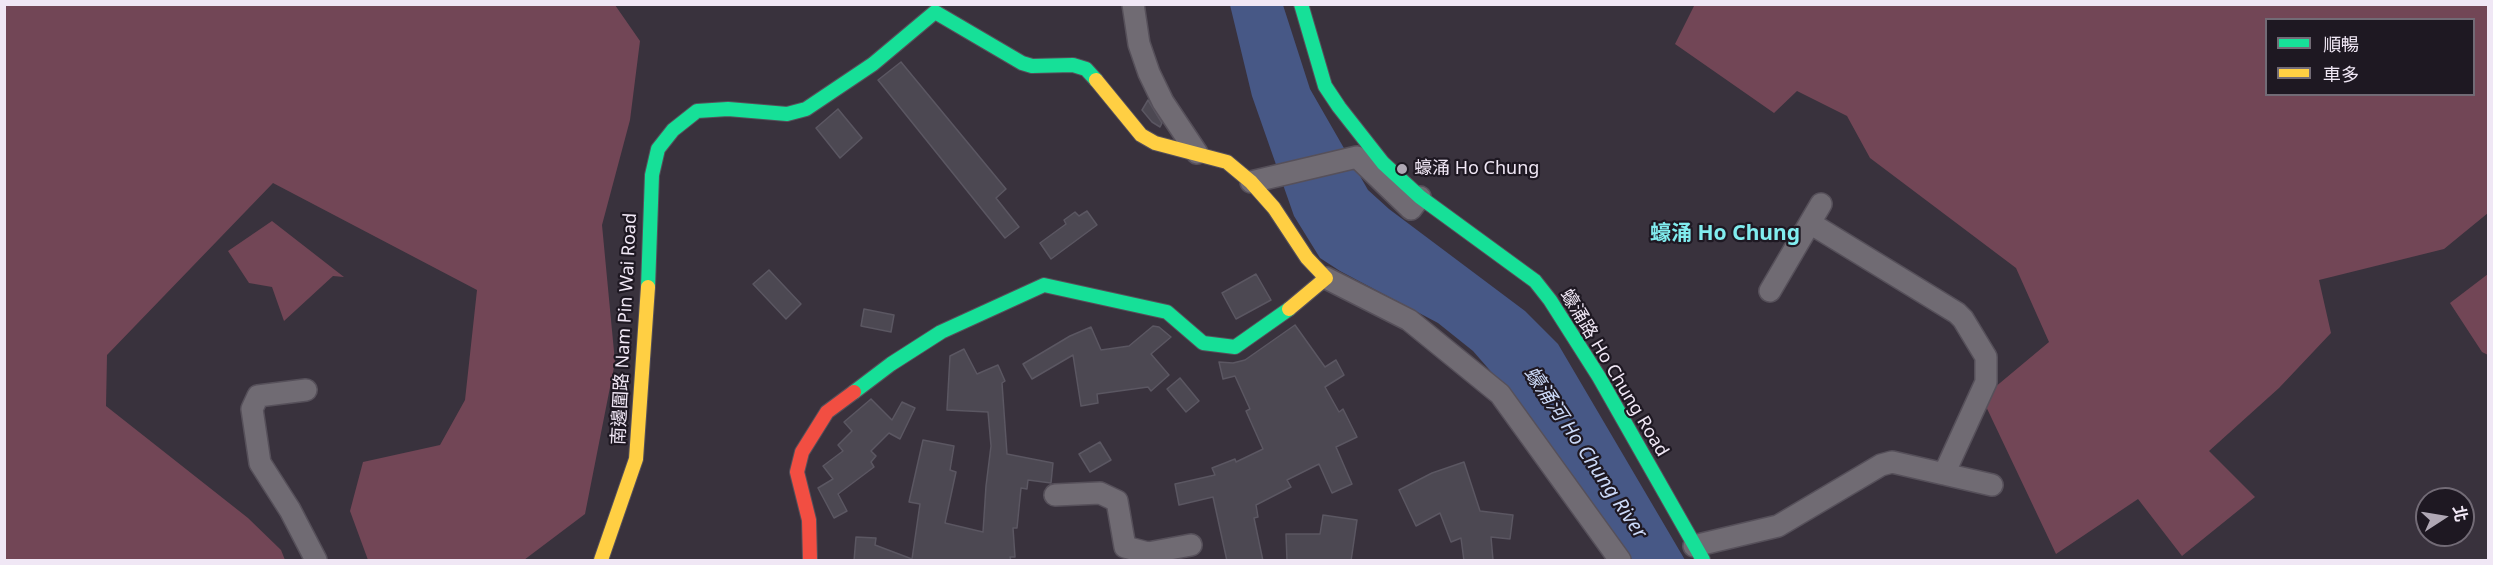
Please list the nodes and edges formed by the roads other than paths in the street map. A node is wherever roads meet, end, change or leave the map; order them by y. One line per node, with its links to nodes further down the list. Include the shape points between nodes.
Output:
1 (1133, 4): 3 (street, via 1139,44 1149,73)
2 (1301, 4): 5 (street, 蠔涌路 Ho Chung Road, via 1316,61 1330,93 1383,164)
3 (1197, 153): 4 (street, via 1227,162); 17 (street, 南邊圍路 Nam Pin Wai Road, via 1155,143 1140,135 1086,69 1022,63 935,12 873,64 806,110 787,114 728,109 697,111 673,130 658,149 652,175 636,459)
4 (1260, 180): 5 (street, via 1357,157 1411,209); 8 (street, via 1307,258)
5 (1420, 197): 15 (street, 蠔涌路 Ho Chung Road, via 1516,265 1550,300 1599,377)
6 (1821, 204): 7 (street)
7 (1810, 223): 9 (street); 11 (street, via 1957,313 1986,357 1986,382)
8 (1326, 278): 18 (street, via 1235,347 1203,343 1167,312 1044,285 941,332 827,412 802,452 797,472 809,520); 19 (street, via 1409,320 1500,394)
9 (1770, 291)
10 (306, 390): 16 (street, via 258,396 252,409 260,463)
11 (1944, 474): 12 (street); 15 (street, via 1892,462 1881,465 1778,526)
12 (1992, 485)
13 (1055, 495): 14 (street, via 1100,494 1117,501 1125,547 1148,553)
14 (1191, 545)
15 (1699, 554)
16 (316, 561)
17 (601, 561)
18 (810, 561)
19 (1620, 561)

